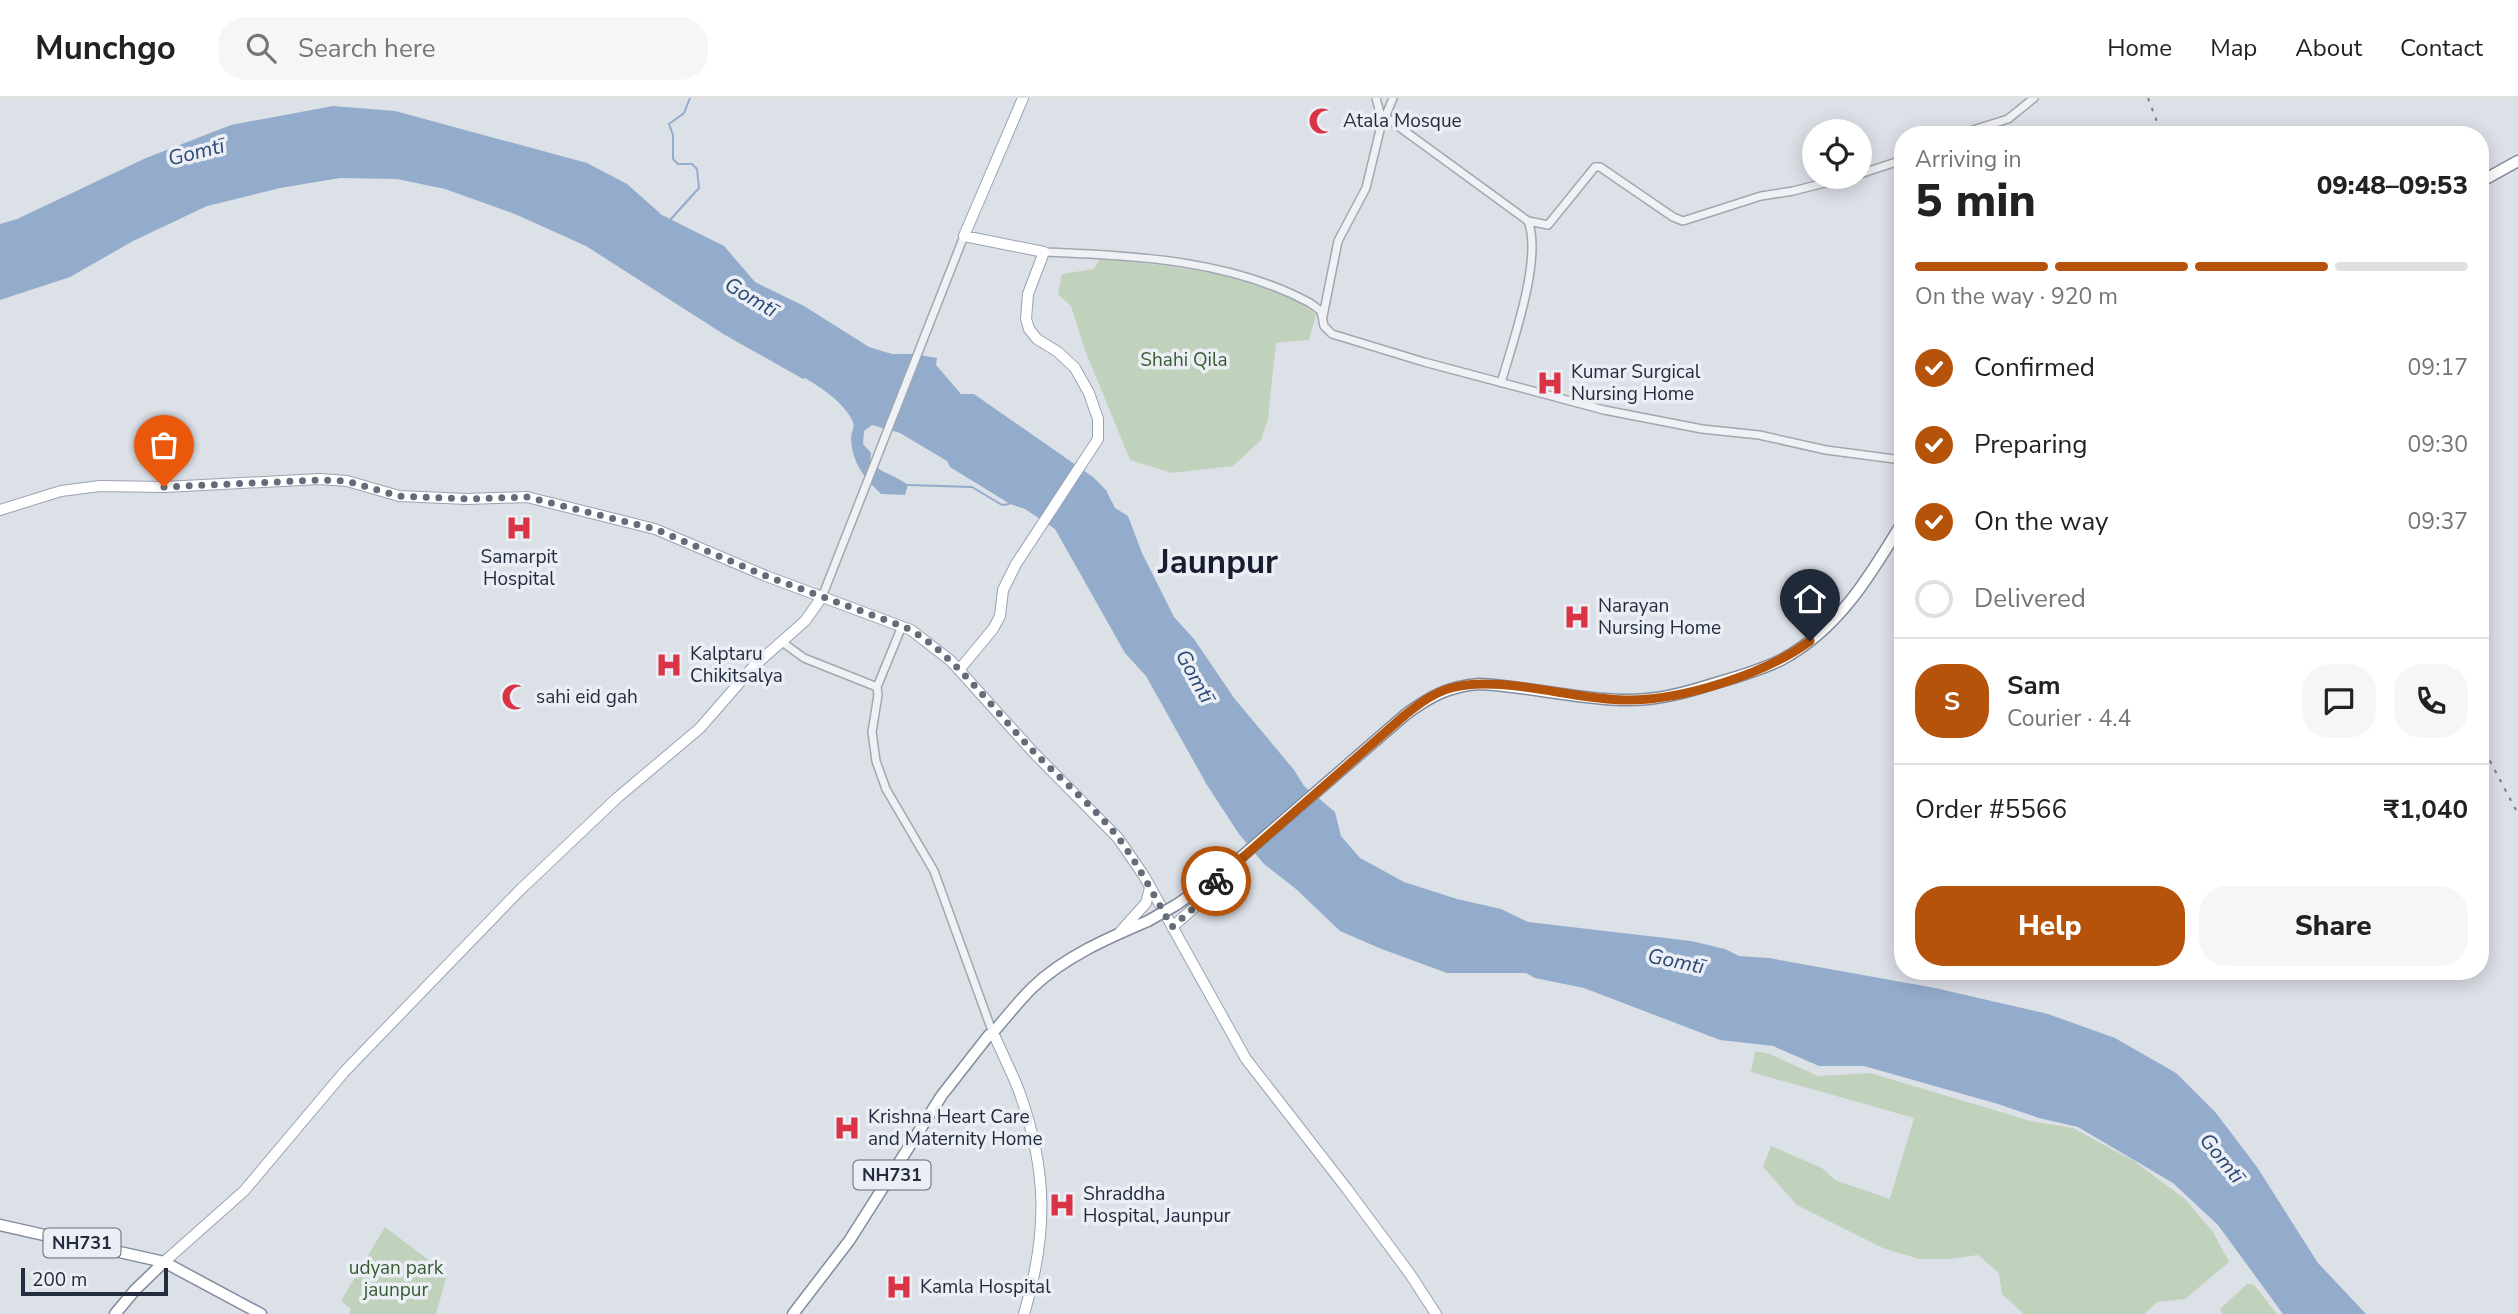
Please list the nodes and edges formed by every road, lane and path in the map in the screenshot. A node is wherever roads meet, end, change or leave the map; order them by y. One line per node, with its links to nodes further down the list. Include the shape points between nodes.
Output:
1 (1023, 98): 13 (main road)
2 (1376, 98): 5 (street)
3 (1393, 98): 5 (street)
4 (2034, 98): 6 (street, via 2008,119)
5 (1385, 117): 12 (street); 15 (street, via 1366,188 1338,241)
6 (1986, 126)
7 (2518, 161): 10 (highway)
8 (1894, 163): 9 (street)
9 (1872, 170)
10 (2489, 177)
11 (1802, 189): 12 (street, via 1749,199 1683,221 1595,167 1548,225)
12 (1528, 221): 16 (street, via 1532,239 1528,282)
13 (964, 236): 14 (main road); 20 (street)
14 (1044, 252): 15 (street, via 1228,270 1300,297); 23 (main road, via 1028,294 1026,319 1037,339 1075,368 1089,393 1098,439 1026,546 1003,590 993,629)
15 (1323, 317): 16 (street, via 1332,334)
16 (1501, 383): 17 (street, via 1702,429)
17 (1894, 459)
18 (0, 510): 20 (main road, via 61,491 100,486 320,480 347,481 398,496 527,497 655,529)
19 (1894, 535): 25 (highway, NH731, via 1848,606 1810,641 1778,661 1686,692 1642,700 1479,684 1449,689 1422,702)
20 (822, 597): 21 (main road); 22 (main road)
21 (902, 626): 23 (main road, via 923,637); 24 (street)
22 (782, 642): 24 (street, via 804,658); 31 (main road, via 754,666 700,728 617,798 519,891 345,1072 244,1191)
23 (959, 670): 26 (main road, via 1118,838)
24 (877, 687): 29 (street, via 872,732 876,761 886,789 934,871)
25 (1222, 874): 27 (highway, NH731, bridge, via 1149,921); 28 (main road)
26 (1150, 887): 27 (main road, via 1146,903); 28 (main road)
27 (1119, 934): 29 (highway, NH731, via 1048,975)
28 (1176, 936): 36 (main road, via 1247,1059)
29 (993, 1032): 34 (highway, NH731, via 942,1095 849,1241); 35 (main road, via 1030,1126 1042,1193 1042,1232)
30 (0, 1225): 31 (highway, NH731)
31 (163, 1262): 32 (highway); 33 (highway, NH731)
32 (115, 1314)
33 (261, 1314)
34 (793, 1314)
35 (1024, 1314)
36 (1436, 1314)

